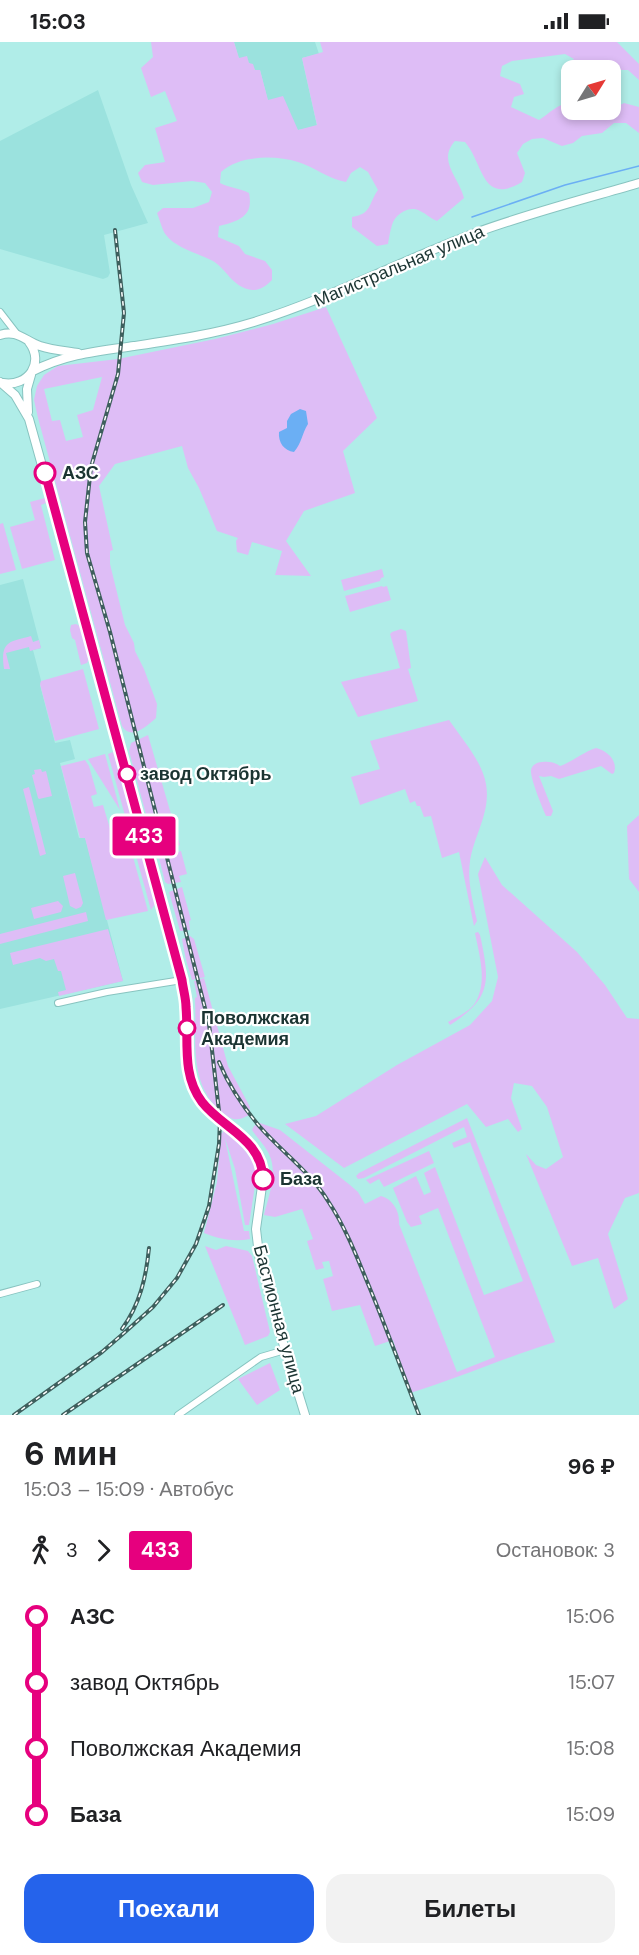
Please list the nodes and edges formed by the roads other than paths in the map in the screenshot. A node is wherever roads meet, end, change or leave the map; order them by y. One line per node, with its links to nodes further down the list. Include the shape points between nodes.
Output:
1 (639, 183): 6 (main road, Магистральная улица, via 476,232 305,305 251,323 187,338)
2 (0, 312): 3 (street)
3 (17, 334): 4 (main road); 5 (main road)
4 (0, 335)
5 (28, 341): 6 (main road); 7 (main road, via 36,360)
6 (83, 353): 7 (main road)
7 (32, 373): 8 (main road, via 16,383); 9 (main road, via 27,403)
8 (1, 382): 9 (main road, Бастионная улица, via 15,395)
9 (29, 419): 10 (main road, Бастионная улица)
10 (182, 980): 11 (street); 14 (main road, Бастионная улица, via 188,1074 193,1087 203,1104 250,1143 260,1160 263,1179 257,1213 258,1247)
11 (58, 1003)
12 (36, 1284): 13 (street)
13 (0, 1294)
14 (285, 1350): 15 (street, via 261,1357); 16 (main road, Бастионная улица)
15 (178, 1415)
16 (305, 1415)

